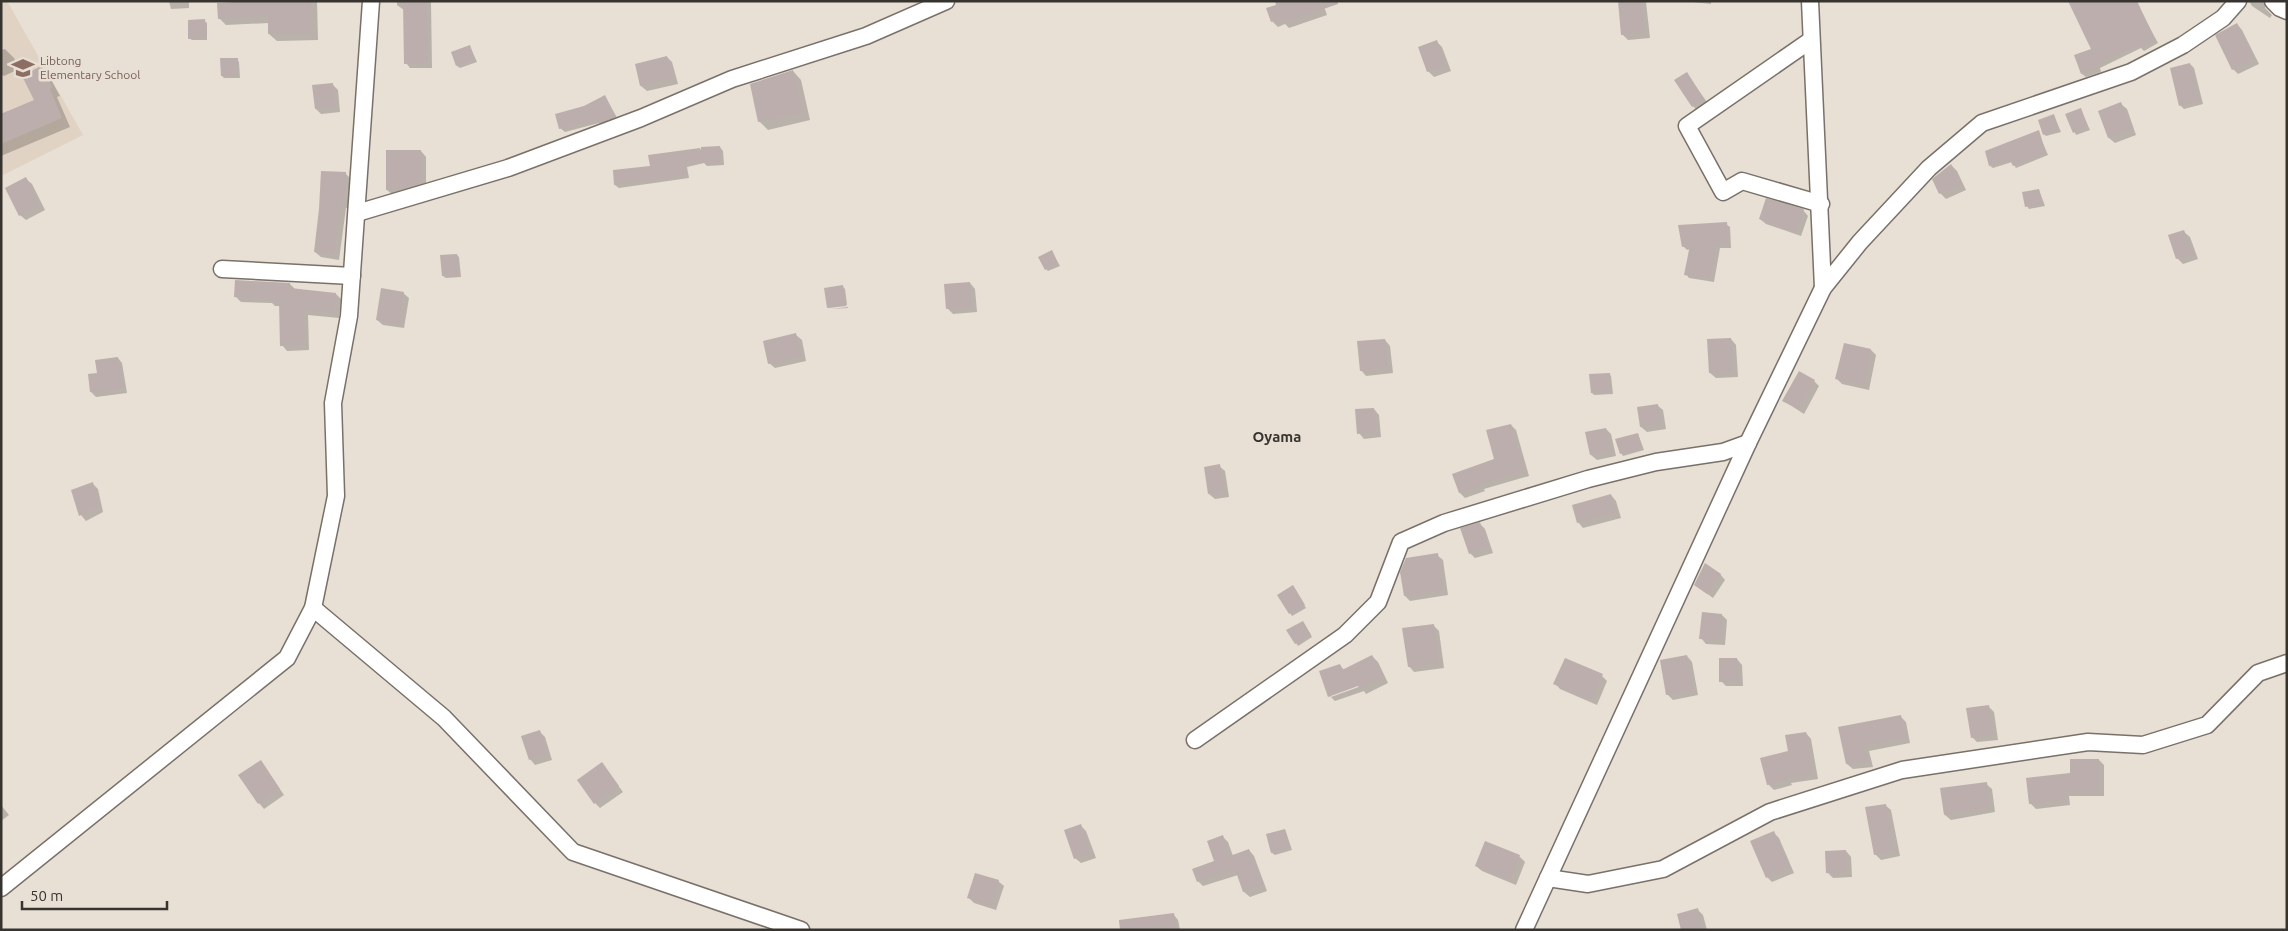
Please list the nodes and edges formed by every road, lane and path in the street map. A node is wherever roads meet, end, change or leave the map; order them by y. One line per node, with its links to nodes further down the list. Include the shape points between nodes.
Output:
1 (371, 1): 9 (street)
2 (946, 1): 9 (street, via 866,36 732,79 641,118 508,168)
3 (1810, 1): 7 (street)
4 (2238, 1): 12 (street, via 2223,18 2183,45 2131,72 1982,123 1930,168 1860,242)
5 (2272, 1): 6 (street)
6 (2287, 11)
7 (1811, 40): 8 (street); 8 (street, via 1687,126 1723,192 1742,181)
8 (1821, 204): 12 (street)
9 (357, 213): 11 (street)
10 (222, 269): 11 (street)
11 (352, 276): 14 (street, via 350,316 333,403 336,496)
12 (1823, 288): 13 (street)
13 (1748, 443): 16 (street, via 1723,452 1656,462 1588,479 1444,523 1401,542 1378,602 1345,635); 17 (street)
14 (313, 608): 18 (street, via 287,658); 19 (street, via 444,718 573,852)
15 (2287, 663): 17 (street, via 2258,673 2207,725 2143,745 2088,742 1902,770 1770,812 1663,869 1588,884)
16 (1194, 740)
17 (1548, 878): 20 (street)
18 (1, 888)
19 (801, 930)
20 (1524, 930)

